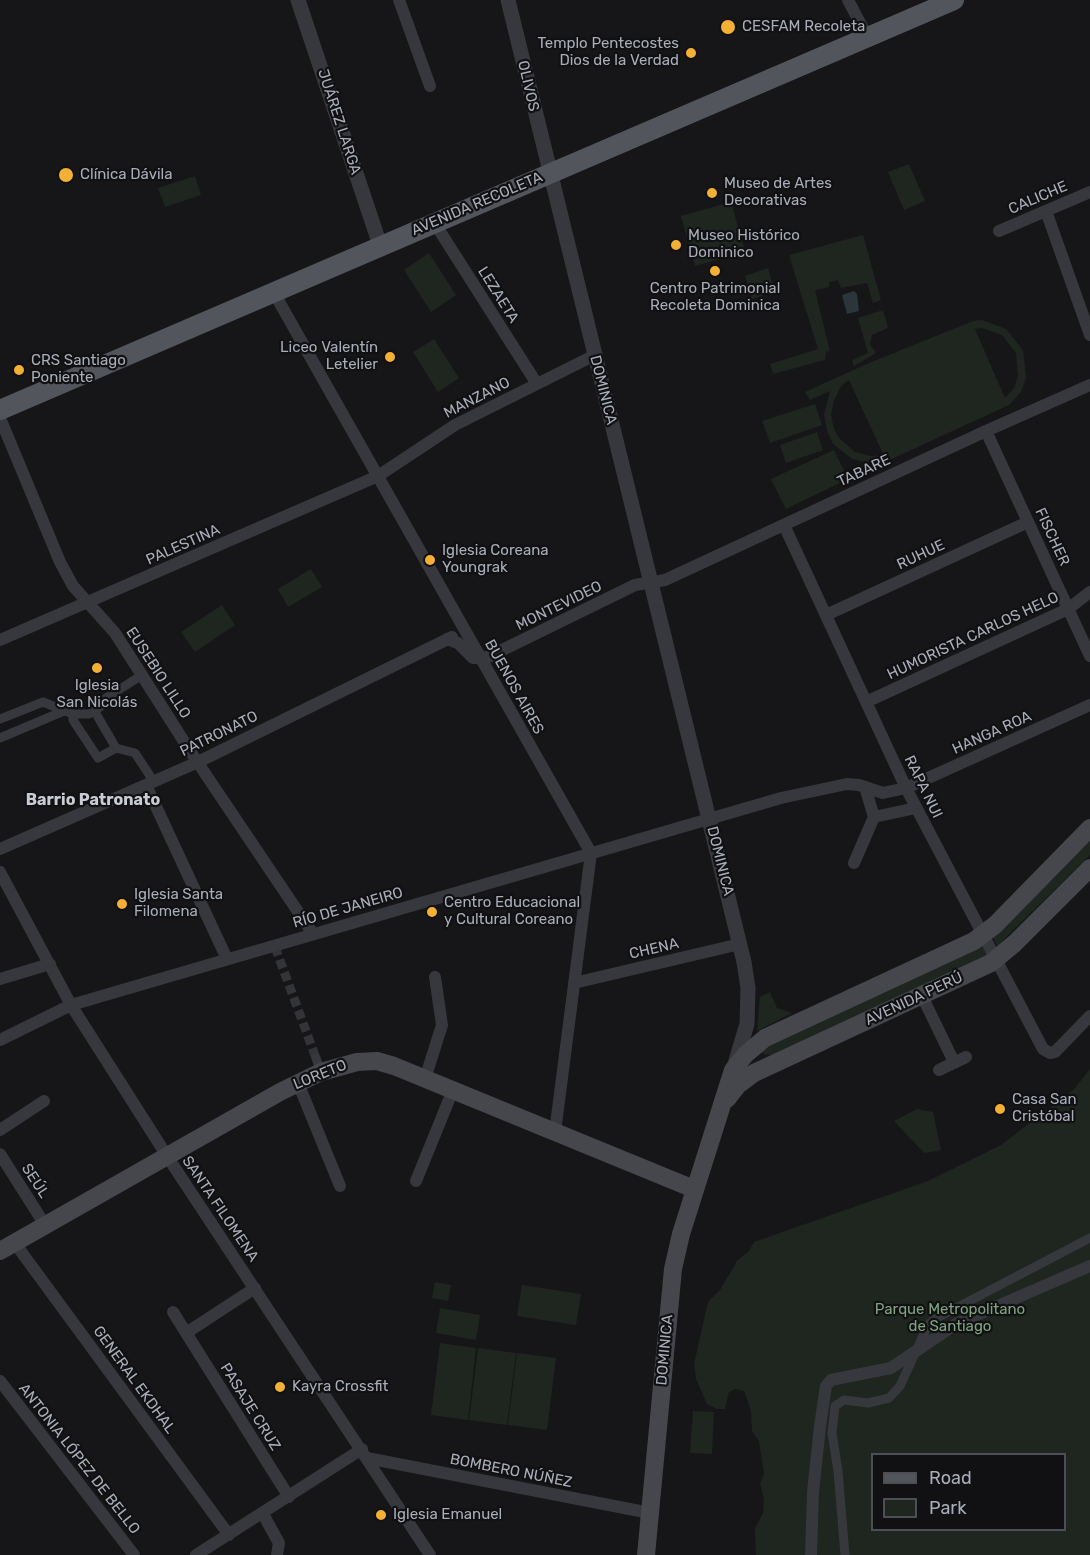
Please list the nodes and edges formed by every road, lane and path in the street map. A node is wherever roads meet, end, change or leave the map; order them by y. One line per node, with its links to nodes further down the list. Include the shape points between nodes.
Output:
1 (298, 0): 13 (street, JUÁREZ LARGA)
2 (399, 0): 7 (street)
3 (508, 0): 8 (street, OLIVOS)
4 (848, 0): 6 (street)
5 (954, 0): 6 (main road, AVENIDA RECOLETA)
6 (868, 38): 8 (main road, AVENIDA RECOLETA)
7 (430, 86)
8 (549, 173): 11 (main road, AVENIDA RECOLETA); 16 (street, DOMINICA)
9 (1090, 192): 10 (street, CALICHE)
10 (1046, 211): 12 (street, CALICHE); 15 (street)
11 (434, 222): 13 (main road, AVENIDA RECOLETA); 17 (street, LEZAETA)
12 (999, 231)
13 (380, 245): 14 (main road, AVENIDA RECOLETA)
14 (273, 291): 19 (main road, AVENIDA RECOLETA); 22 (street, BUENOS AIRES)
15 (1090, 335)
16 (595, 355): 17 (street, MANZANO); 25 (street, DOMINICA)
17 (537, 384): 22 (street, MANZANO, via 454,425)
18 (1090, 385): 21 (street, TABARE)
19 (0, 410)
20 (0, 418): 27 (street, EUSEBIO LILLO, via 60,562 72,586)
21 (986, 431): 23 (street, FISCHER); 24 (street, TABARE)
22 (378, 476): 27 (street, PALESTINA); 30 (street, BUENOS AIRES)
23 (1028, 522): 28 (street, FISCHER); 29 (street, RUHUE)
24 (784, 525): 25 (street, TABARE, via 665,580); 29 (street, RAPA NUI)
25 (651, 582): 34 (street, MONTEVIDEO, via 635,585); 49 (street, DOMINICA)
26 (1090, 592): 28 (street, HUMORISTA CARLOS HELO)
27 (87, 603): 32 (street, PALESTINA); 35 (street, EUSEBIO LILLO, via 109,624)
28 (1068, 609): 33 (street, FISCHER); 36 (street, HUMORISTA CARLOS HELO)
29 (826, 615): 36 (street, RAPA NUI)
30 (465, 630): 31 (street, PATRONATO); 34 (street, BUENOS AIRES)
31 (447, 639): 34 (street, via 473,658); 43 (street, PATRONATO)
32 (0, 640)
33 (1090, 656)
34 (481, 659): 52 (street, BUENOS AIRES)
35 (142, 675): 38 (street, via 106,698); 43 (street, EUSEBIO LILLO)
36 (866, 702): 46 (street, RAPA NUI)
37 (1090, 705): 46 (street, HANGA ROA)
38 (95, 711): 39 (street); 42 (street)
39 (68, 713): 40 (street, via 43,702); 41 (street); 42 (street, via 98,758)
40 (0, 719)
41 (0, 738)
42 (116, 748): 44 (street, via 135,753)
43 (198, 762): 44 (street, PATRONATO); 56 (street, EUSEBIO LILLO)
44 (150, 784): 51 (street, PATRONATO); 59 (street)
45 (865, 787): 46 (street, via 883,793); 48 (street); 49 (street, via 831,787)
46 (906, 788): 47 (street, RAPA NUI)
47 (916, 808): 48 (street); 57 (street, RAPA NUI)
48 (874, 817): 53 (street)
49 (709, 820): 52 (street, RÍO DE JANEIRO); 58 (street, DOMINICA)
50 (1090, 828): 57 (main road, AVENIDA PERÚ)
51 (0, 849)
52 (591, 853): 56 (street, RÍO DE JANEIRO); 64 (street)
53 (854, 863)
54 (1090, 868): 60 (main road, AVENIDA PERÚ)
55 (0, 872): 61 (street, SANTA FILOMENA)
56 (313, 934): 59 (street, RÍO DE JANEIRO)
57 (983, 934): 60 (street, RAPA NUI); 69 (main road, AVENIDA PERÚ, via 962,948 765,1038)
58 (740, 944): 64 (street, CHENA); 69 (street, DOMINICA, via 748,988)
59 (227, 959): 66 (street, RÍO DE JANEIRO)
60 (996, 959): 65 (main road, AVENIDA PERÚ); 67 (street, RAPA NUI, via 1043,1049 1050,1053 1061,1047)
61 (50, 964): 63 (street); 66 (street, SANTA FILOMENA)
62 (435, 977): 75 (street, via 442,1025)
63 (0, 979)
64 (574, 983): 81 (street)
65 (922, 996): 71 (main road, AVENIDA PERÚ); 72 (street)
66 (71, 1005): 68 (street, RÍO DE JANEIRO); 83 (street, SANTA FILOMENA)
67 (1090, 1016)
68 (0, 1040)
69 (749, 1040): 71 (main road, via 764,1058); 73 (main road, AVENIDA PERÚ)
70 (966, 1057): 72 (street)
71 (784, 1060): 79 (main road, AVENIDA PERÚ, via 748,1077)
72 (954, 1062): 74 (street)
73 (733, 1070): 79 (main road, DOMINICA)
74 (939, 1070)
75 (425, 1079): 76 (main road, LORETO, via 377,1061 318,1065); 77 (main road, LORETO)
76 (298, 1083): 83 (main road, LORETO); 85 (street)
77 (453, 1090): 81 (main road, LORETO); 84 (street)
78 (44, 1101): 80 (street)
79 (723, 1106): 86 (main road, DOMINICA)
80 (0, 1130)
81 (555, 1132): 86 (main road, LORETO)
82 (0, 1154): 87 (street, SEÚL)
83 (167, 1156): 87 (main road, LORETO); 91 (street, SANTA FILOMENA)
84 (416, 1181)
85 (339, 1186)
86 (694, 1189): 98 (main road, DOMINICA, via 671,1285)
87 (45, 1225): 89 (main road, LORETO)
88 (1090, 1238): 94 (street, via 935,1318 928,1325)
89 (7, 1247): 100 (street, GENERAL EKDHAL)
90 (1090, 1266): 94 (street, via 956,1324)
91 (255, 1288): 93 (street); 96 (street, SANTA FILOMENA)
92 (172, 1312): 93 (street, PASAJE CRUZ)
93 (186, 1333): 97 (street, PASAJE CRUZ)
94 (920, 1347): 106 (street, via 891,1368 872,1374 837,1376 826,1386 813,1492); 107 (street, via 900,1386 889,1398 868,1403 844,1400 834,1406 832,1433)
95 (0, 1381): 102 (street, ANTONIA LÓPEZ DE BELLO)
96 (364, 1454): 97 (street); 98 (street, BOMBERO NÚÑEZ); 105 (street, SANTA FILOMENA)
97 (289, 1497): 99 (street)
98 (650, 1513): 101 (main road, DOMINICA)
99 (263, 1514): 100 (street); 104 (street, via 279,1543)
100 (229, 1535): 103 (street)
101 (645, 1551)
102 (134, 1555)
103 (196, 1555)
104 (277, 1555)
105 (430, 1555)
106 (811, 1555)
107 (845, 1555)

